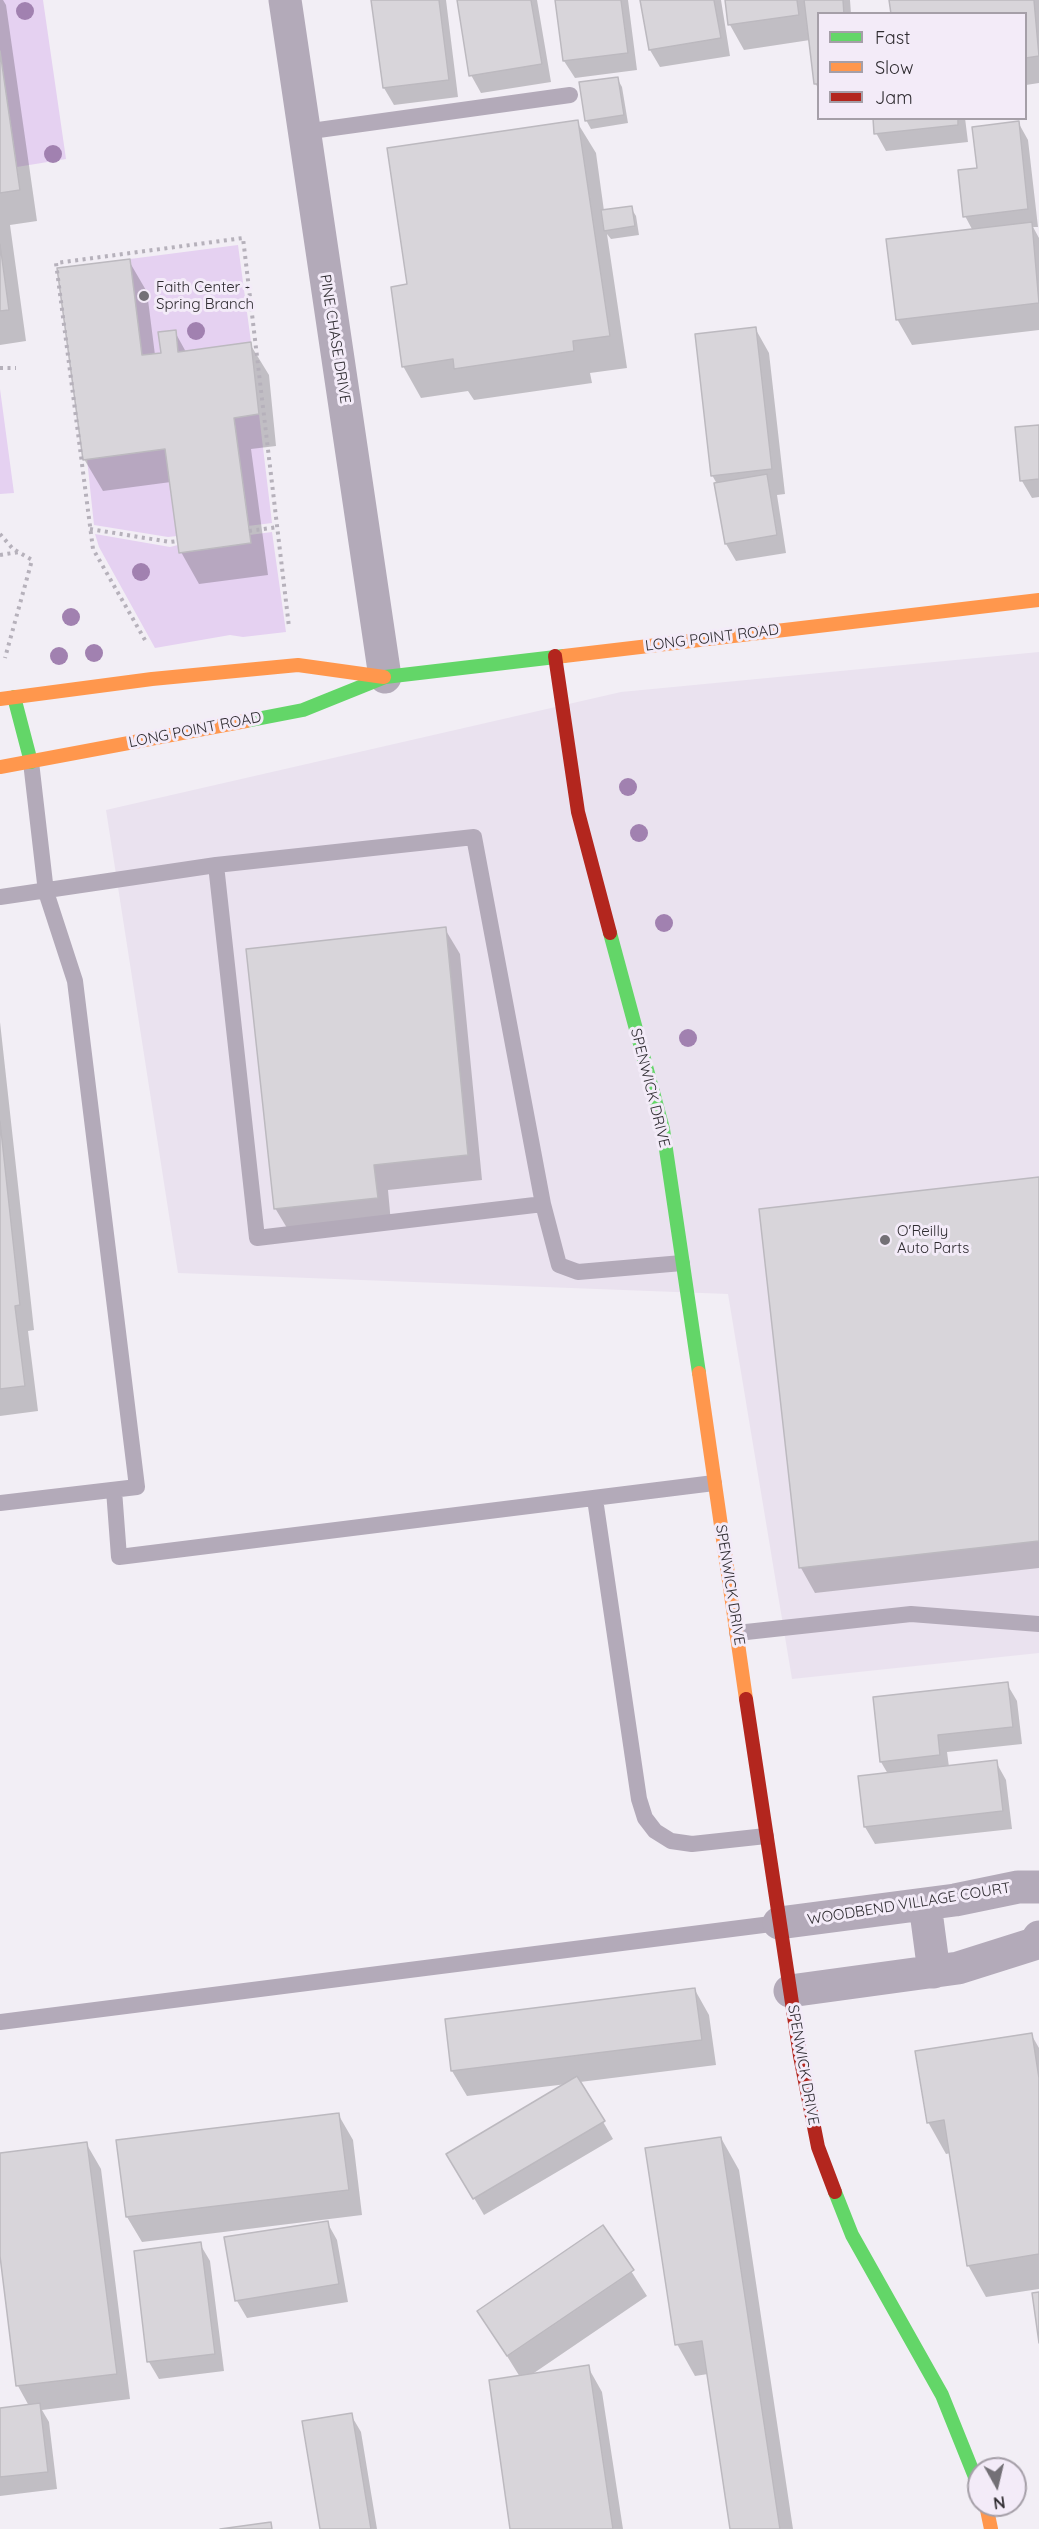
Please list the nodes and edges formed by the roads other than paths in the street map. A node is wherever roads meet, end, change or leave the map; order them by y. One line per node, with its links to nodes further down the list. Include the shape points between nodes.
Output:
1 (285, 0): 3 (street, PINE CHASE DRIVE)
2 (570, 95): 3 (lane)
3 (304, 132): 6 (street, PINE CHASE DRIVE)
4 (1039, 600): 5 (street, LONG POINT ROAD)
5 (555, 656): 6 (street, LONG POINT ROAD); 14 (street, SPENWICK DRIVE, via 578,812 663,1130)
6 (385, 677): 7 (street, LONG POINT ROAD, via 298,665); 8 (street, LONG POINT ROAD, via 303,710)
7 (7, 698): 8 (street)
8 (31, 762): 9 (street, LONG POINT ROAD); 11 (lane)
9 (0, 767)
10 (216, 866): 11 (lane); 13 (lane, via 474,837); 13 (lane, via 257,1238)
11 (46, 892): 12 (lane); 16 (lane, via 75,981 136,1487)
12 (0, 897)
13 (543, 1204): 14 (lane, via 559,1265 578,1272)
14 (682, 1263): 15 (street, SPENWICK DRIVE)
15 (714, 1484): 17 (lane); 20 (street, SPENWICK DRIVE)
16 (114, 1490): 17 (lane, via 119,1557); 18 (lane)
17 (595, 1499): 21 (lane, via 645,1818 655,1831 671,1841 692,1844)
18 (0, 1503)
19 (1039, 1624): 20 (lane, via 911,1614)
20 (737, 1633): 21 (street, SPENWICK DRIVE)
21 (766, 1836): 24 (street, SPENWICK DRIVE)
22 (1039, 1887): 23 (street, WOODBEND VILLAGE COURT, via 1018,1887)
23 (925, 1904): 24 (street, WOODBEND VILLAGE COURT); 26 (street)
24 (779, 1923): 27 (street, SPENWICK DRIVE); 28 (lane)
25 (1039, 1937): 26 (street, via 1023,1948)
26 (934, 1972): 27 (street)
27 (790, 1990): 29 (street, SPENWICK DRIVE, via 818,2147 826,2169 852,2235 942,2395)
28 (0, 2022)
29 (967, 2457)

